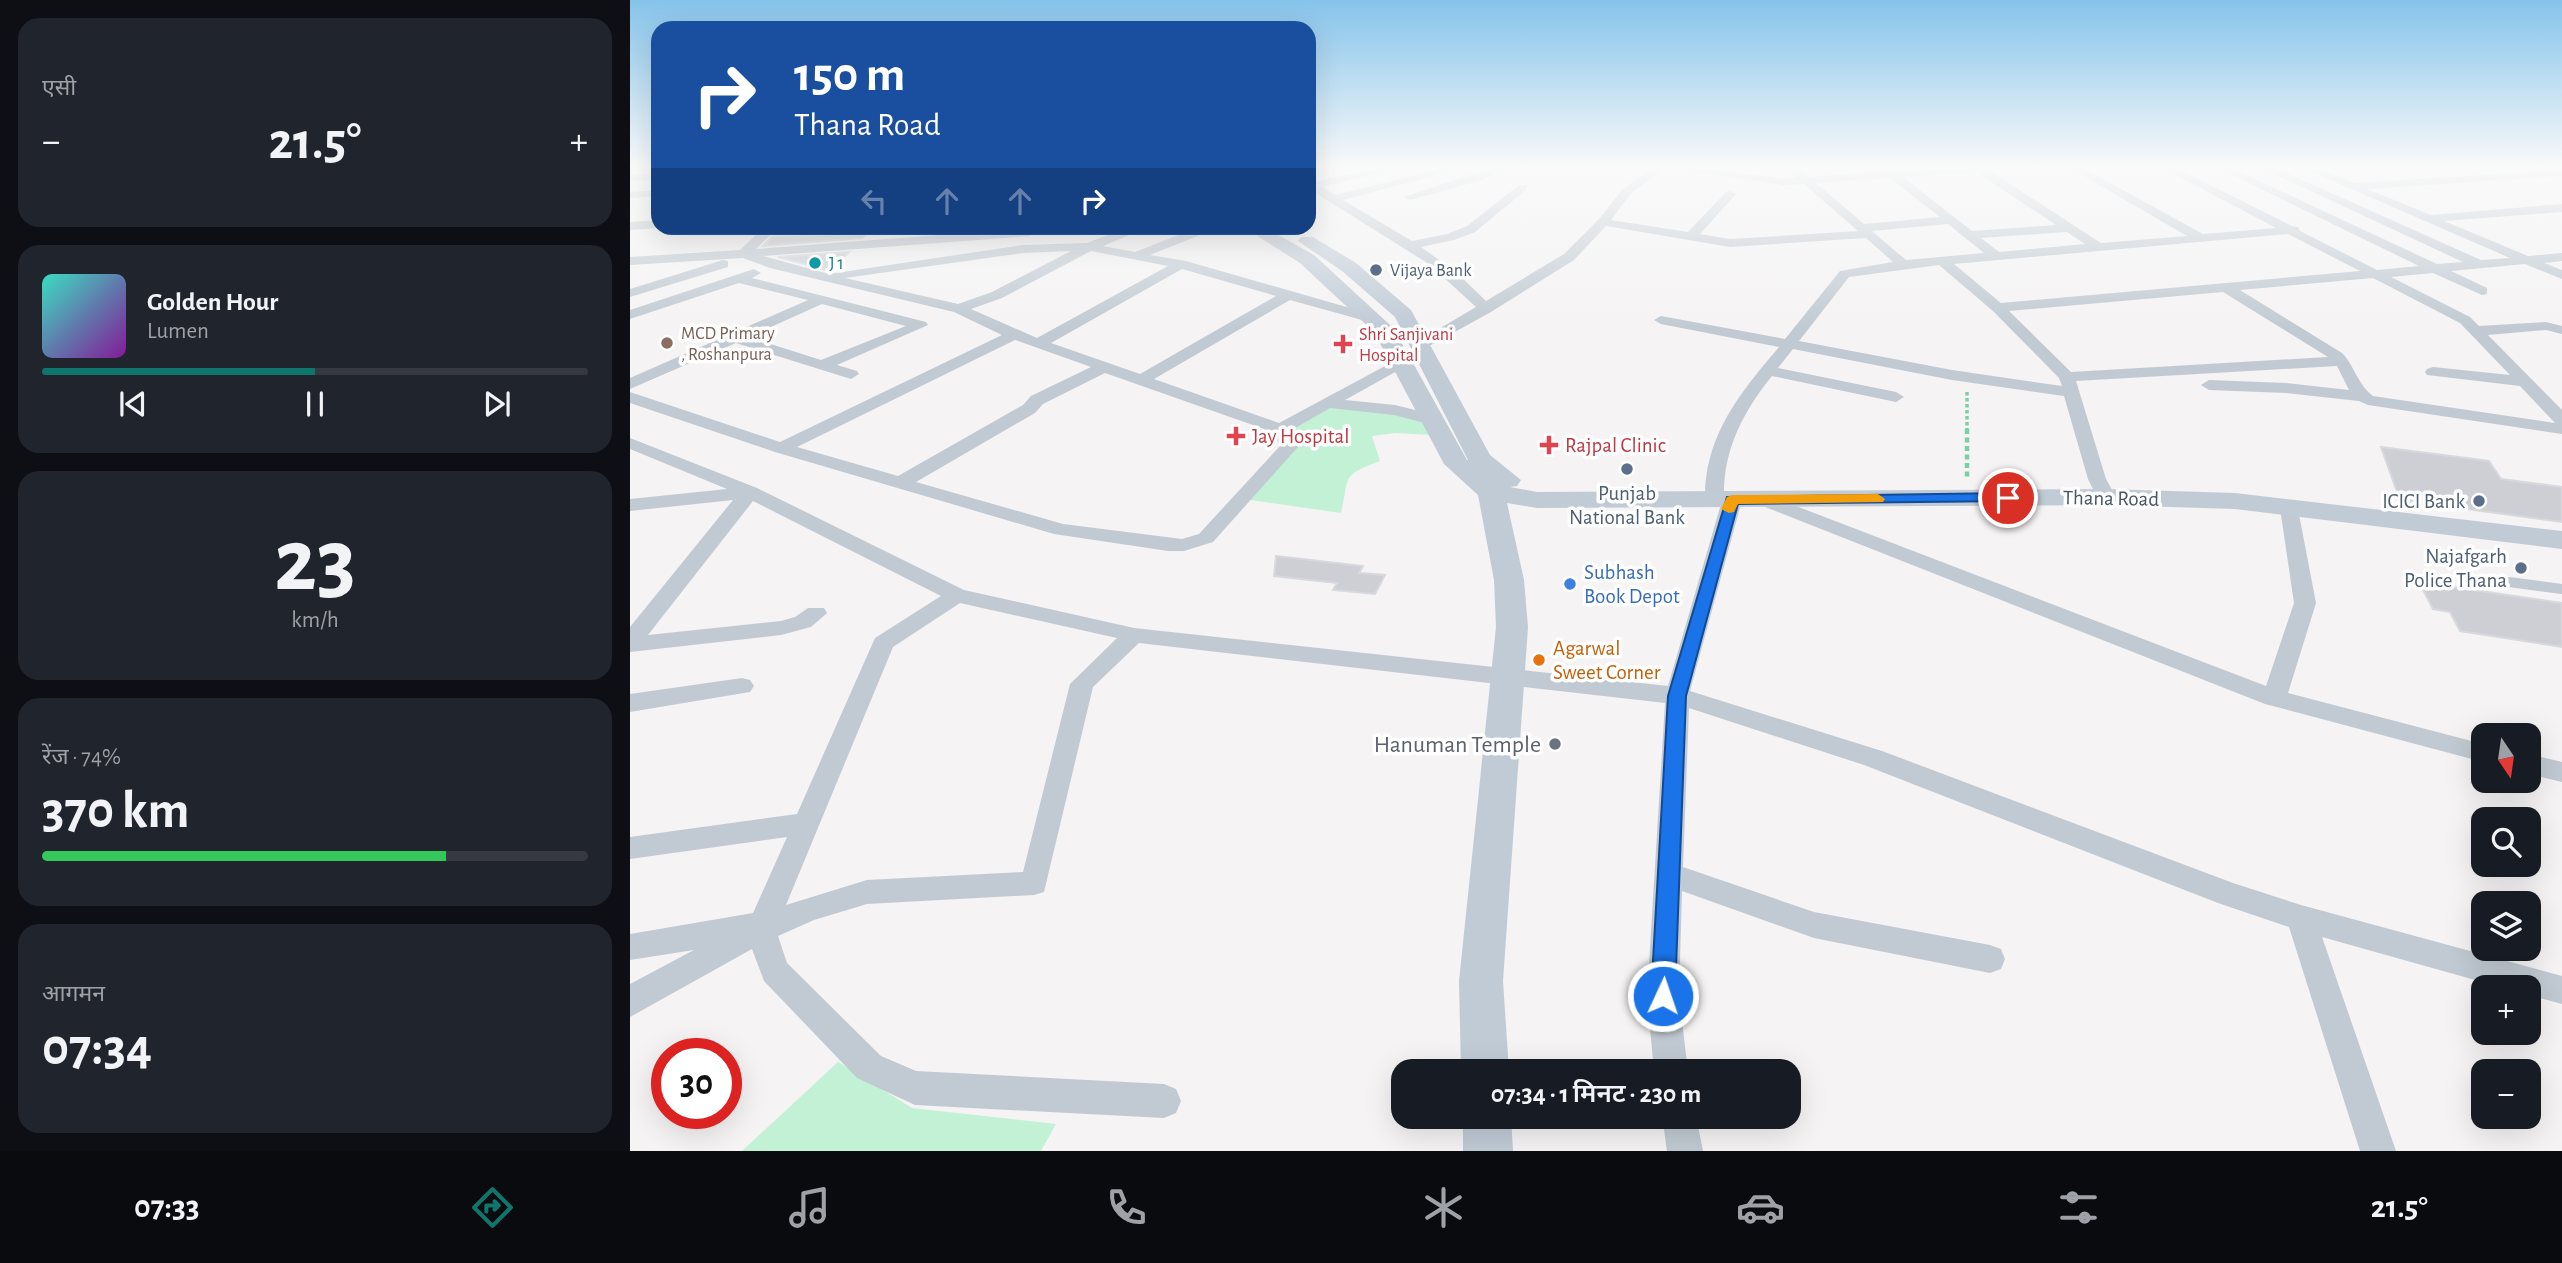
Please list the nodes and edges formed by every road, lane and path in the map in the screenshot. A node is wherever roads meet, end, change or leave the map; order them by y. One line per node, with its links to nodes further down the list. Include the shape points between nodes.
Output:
1 (1369, 221): 31 (street)
2 (1481, 221): 31 (street, via 1450,237)
3 (1706, 221): 28 (street)
4 (1854, 221): 18 (street)
5 (1945, 221): 18 (street)
6 (1952, 221): 26 (street)
7 (2058, 221): 16 (street)
8 (2170, 221): 29 (street)
9 (2275, 221): 17 (street)
10 (2333, 221): 30 (street)
11 (2382, 221): 27 (street)
12 (2433, 221): 41 (street)
13 (1603, 222): 28 (street); 61 (street, via 1569,257)
14 (651, 224): 15 (street)
15 (630, 226)
16 (2069, 228): 26 (street); 33 (street)
17 (2294, 230): 29 (street); 50 (street)
18 (1866, 231): 28 (street, via 1743,243); 45 (street)
19 (763, 235): 36 (street)
20 (974, 235): 36 (street)
21 (1029, 235): 34 (street)
22 (1119, 235): 32 (street)
23 (1188, 235): 37 (street)
24 (1266, 235): 63 (main road, via 1307,259)
25 (1297, 235): 70 (main road, via 1349,267 1404,314)
26 (1970, 235): 38 (street)
27 (2414, 235): 30 (street); 46 (street)
28 (1691, 237)
29 (2203, 239): 33 (street); 35 (street)
30 (2371, 239): 48 (street)
31 (1410, 245): 61 (street)
32 (1089, 247): 34 (street); 37 (street); 60 (street, via 997,295)
33 (2098, 247): 38 (street)
34 (1023, 249): 52 (street)
35 (2221, 250)
36 (746, 255): 40 (street); 47 (street); 56 (street)
37 (1138, 255): 44 (street)
38 (1996, 256): 43 (street)
39 (2562, 257): 41 (street)
40 (673, 258): 42 (street); 49 (street)
41 (2527, 260): 46 (street); 51 (street)
42 (630, 261)
43 (1943, 261): 45 (street); 59 (street)
44 (1181, 264): 57 (street); 69 (street)
45 (1903, 264): 71 (street, via 1840,277)
46 (2480, 264): 48 (street)
47 (775, 265): 52 (street); 53 (street)
48 (2435, 269): 50 (street); 55 (street)
49 (630, 271)
50 (2379, 275): 54 (street); 66 (street, via 2458,316)
51 (2562, 275)
52 (822, 276): 60 (street)
53 (740, 279): 58 (street); 62 (street)
54 (2228, 289): 59 (street); 72 (street)
55 (2482, 291)
56 (630, 293)
57 (1288, 295): 63 (street); 80 (street)
58 (818, 301): 68 (street); 74 (street, via 921,325)
59 (1998, 308): 83 (street)
60 (959, 309): 67 (street)
61 (1486, 309): 70 (street)
62 (630, 315)
63 (1373, 319): 73 (main road)
64 (1661, 320): 71 (street)
65 (2562, 330): 66 (street, via 2546,326)
66 (2477, 331): 81 (street)
67 (1014, 335): 69 (street); 94 (street)
68 (736, 338): 74 (street); 82 (street)
69 (1039, 343): 75 (street)
70 (1420, 346): 97 (main road, via 1480,459)
71 (1789, 346): 76 (street); 79 (street)
72 (2343, 361): 83 (street); 87 (street, via 2355,390)
73 (1400, 363): 88 (street); 89 (main road)
74 (822, 365): 78 (street)
75 (1104, 367): 80 (street); 96 (street, via 1037,400 1003,425)
76 (1766, 370): 86 (street); 100 (street, via 1729,426 1715,471)
77 (2432, 372): 81 (street)
78 (851, 374)
79 (1967, 377): 83 (street); 95 (path)
80 (1141, 380): 91 (street)
81 (2526, 382): 90 (street)
82 (630, 384)
83 (2068, 384): 98 (street)
84 (2209, 385): 87 (street)
85 (630, 397): 94 (street)
86 (1896, 397)
87 (2364, 397): 92 (street)
88 (1327, 403): 89 (street, via 1395,410); 91 (street)
89 (1433, 420): 97 (main road, via 1457,464)
90 (2562, 420)
91 (1280, 429): 96 (street, via 1288,441 1285,452 1206,537 1184,545 1061,530)
92 (2562, 429)
93 (630, 443): 99 (street)
94 (781, 448): 96 (street)
95 (1967, 482): 98 (main road); 100 (main road)
96 (900, 483)
97 (1500, 486): 100 (main road, Thana Road, via 1537,500); 111 (main road, via 1512,627)
98 (2102, 488): 101 (main road, Thana Road); 103 (main road, Thana Road); 104 (main road, via 2218,486)
99 (750, 492): 102 (street); 107 (street); 110 (street)
100 (1720, 497): 101 (main road, Thana Road); 113 (street)
101 (1762, 499): 114 (street)
102 (630, 505)
103 (2290, 508): 104 (main road, Thana Road); 114 (street, via 2305,603)
104 (2560, 539)
105 (2509, 582): 106 (lane)
106 (2562, 589)
107 (957, 595): 109 (street); 119 (street, via 883,643)
108 (816, 613): 110 (street, via 781,628)
109 (1134, 635): 111 (street); 123 (street, via 1082,684 1034,883 867,891)
110 (630, 643)
111 (1508, 675): 113 (street); 128 (main road, via 1481,981)
112 (741, 686): 115 (street)
113 (1677, 696): 121 (street); 122 (street, via 1873,758)
114 (2274, 698): 116 (street)
115 (630, 703)
116 (2471, 750)
117 (2541, 767): 118 (street)
118 (2562, 772)
119 (807, 823): 120 (street); 123 (street)
120 (630, 848)
121 (1669, 874): 125 (street, via 1814,925); 129 (street, via 1663,996)
122 (2301, 918): 126 (street); 135 (street)
123 (762, 928): 124 (street); 127 (street); 130 (street, via 775,971 869,1067 915,1088)
124 (630, 947)
125 (1990, 960)
126 (2562, 990)
127 (630, 1002)
128 (1484, 1059)
129 (1670, 1059)
130 (1164, 1101)
131 (1487, 1129): 133 (main road)
132 (1681, 1129): 134 (street)
133 (1488, 1151)
134 (1685, 1151)
135 (2378, 1151)

